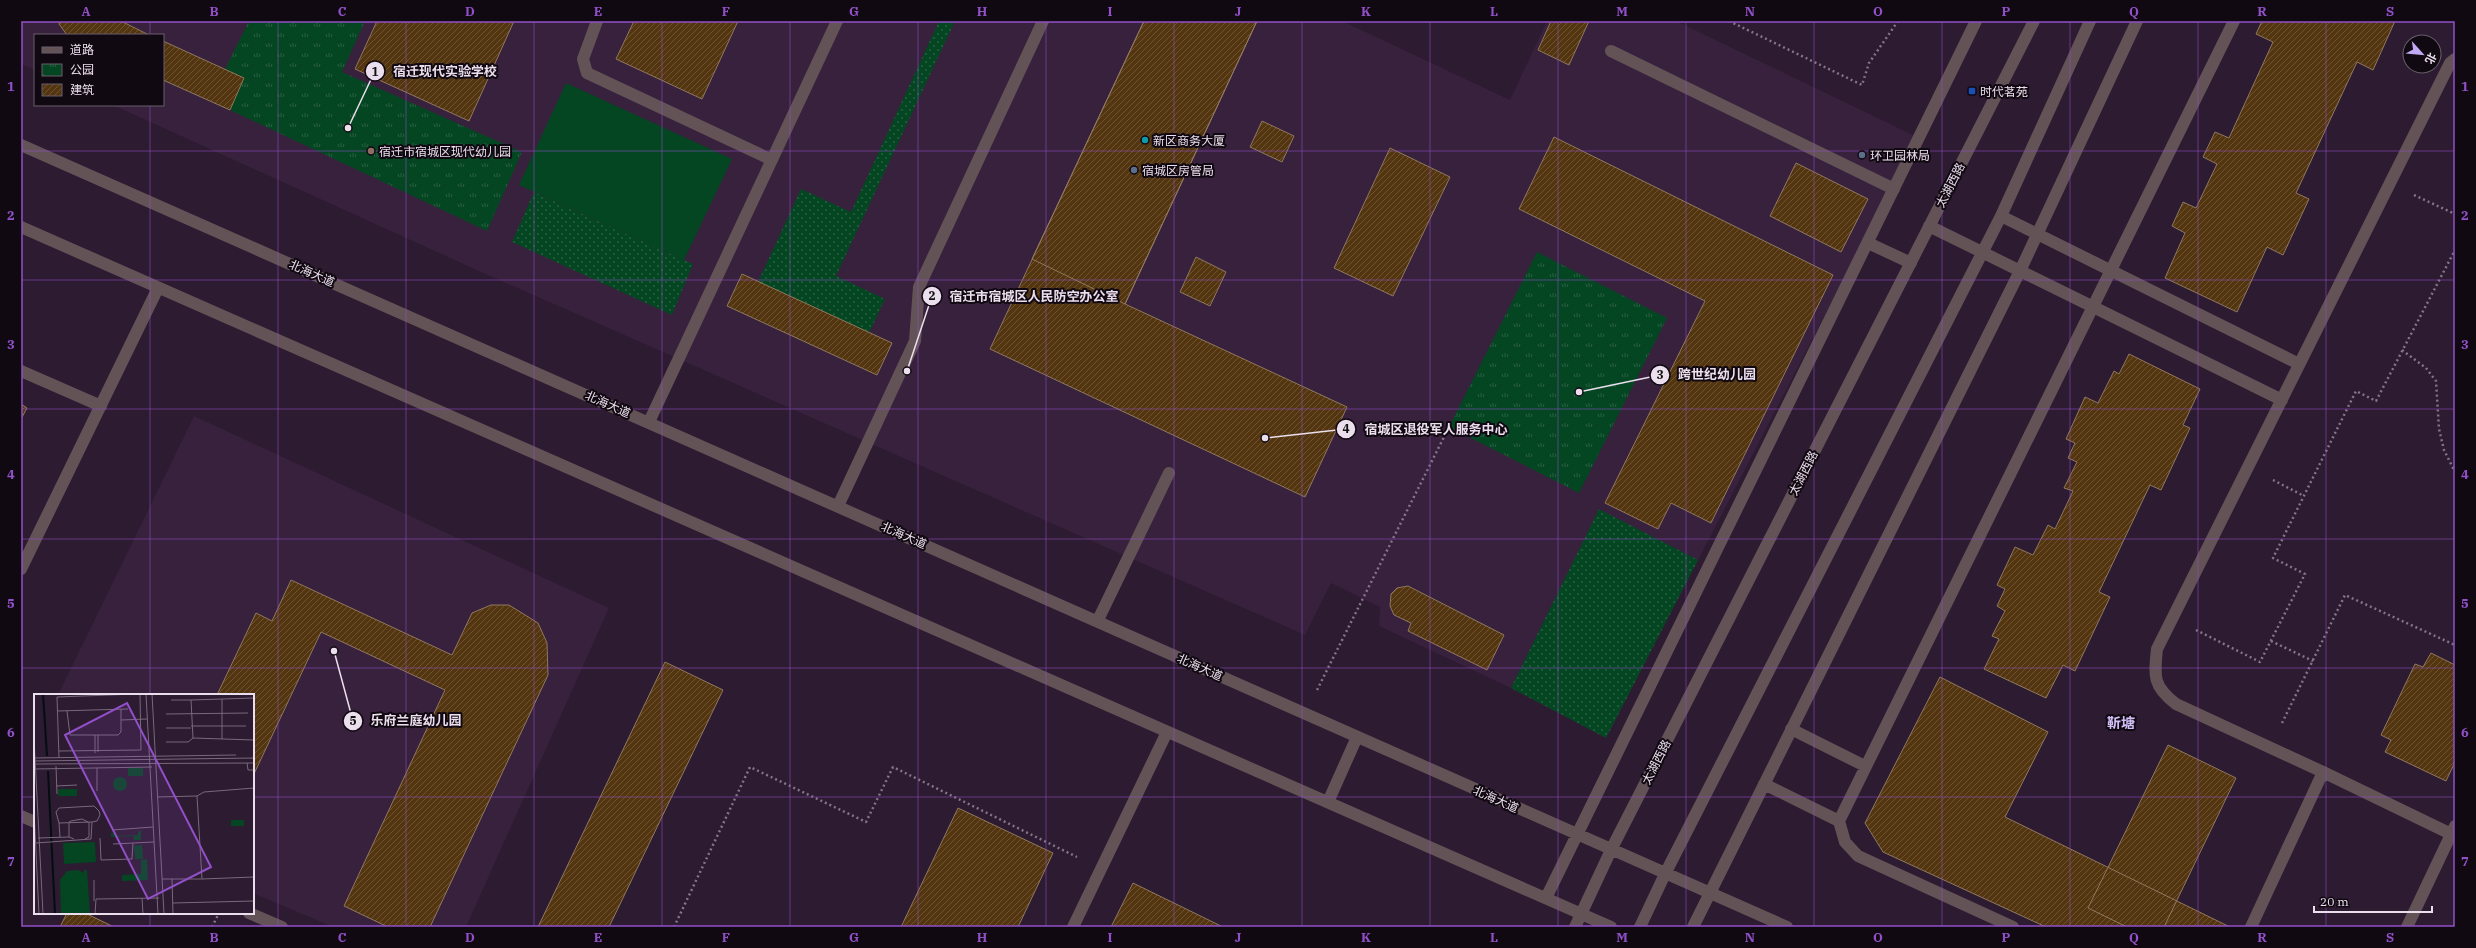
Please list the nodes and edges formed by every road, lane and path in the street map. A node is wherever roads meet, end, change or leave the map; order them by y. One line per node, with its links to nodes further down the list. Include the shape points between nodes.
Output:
1 (598, 21): 14 (street, via 583,59 587,73)
2 (837, 21): 14 (street)
3 (1043, 21): 41 (street, via 919,287 915,341)
4 (1729, 21): 5 (path, via 1862,85 1869,63)
5 (1898, 21)
6 (1976, 21): 16 (street)
7 (2034, 21): 19 (street, 太湖西路)
8 (2090, 21): 18 (street)
9 (2137, 21): 21 (street)
10 (2234, 21): 27 (street)
11 (1611, 51): 16 (street)
12 (2455, 59): 15 (street, via 2450,63)
13 (21, 145): 35 (street, 北海大道)
14 (772, 160): 35 (street)
15 (2390, 183): 17 (path); 31 (street)
16 (1894, 189): 22 (street)
17 (2455, 214)
18 (2001, 216): 21 (street); 24 (street)
19 (1930, 226): 24 (street); 25 (street, 太湖西路)
20 (21, 227): 28 (street)
21 (2037, 233): 26 (street); 27 (street)
22 (1868, 243): 25 (street); 61 (street)
23 (2455, 250): 30 (path)
24 (1982, 252): 26 (street); 64 (street)
25 (1911, 263): 62 (street, 太湖西路)
26 (2020, 270): 29 (street); 49 (street)
27 (2111, 270): 29 (street); 31 (street)
28 (158, 288): 34 (street); 50 (street)
29 (2092, 307): 33 (street); 53 (street)
30 (2402, 350): 38 (path, via 2426,368 2436,381 2439,429 2444,450); 40 (path, via 2376,401 2356,391)
31 (2299, 364): 33 (street)
32 (21, 371): 34 (street)
33 (2282, 400): 37 (street)
34 (101, 406): 42 (street)
35 (649, 422): 41 (street, 北海大道)
36 (1449, 427): 48 (path)
37 (2248, 467): 40 (path); 43 (street)
38 (2455, 472)
39 (1169, 473): 44 (street)
40 (2304, 496): 45 (path, via 2273,558 2305,574)
41 (838, 506): 44 (street, 北海大道)
42 (21, 569)
43 (2172, 617): 45 (path, via 2260,662); 52 (street, via 2157,649 2155,672 2161,692 2176,704)
44 (1098, 620): 48 (street, 北海大道)
45 (2271, 641): 47 (path)
46 (2455, 645): 47 (path, via 2345,595)
47 (2313, 661): 52 (path)
48 (1306, 714): 51 (street, 北海大道)
49 (1791, 729): 53 (street); 55 (street)
50 (1167, 732): 56 (street); 63 (street)
51 (1357, 737): 56 (street); 61 (street, 北海大道)
52 (2270, 748): 54 (street)
53 (1865, 766): 58 (street)
54 (2323, 772): 60 (street); 80 (street)
55 (1764, 784): 58 (street); 65 (street)
56 (1328, 802): 66 (street)
57 (21, 816): 59 (street)
58 (1840, 821): 79 (street, via 1845,842 1858,856)
59 (34, 822)
60 (2453, 830): 81 (street)
61 (1577, 835): 62 (street, 北海大道); 66 (street)
62 (1611, 850): 64 (street, 北海大道); 69 (street, 太湖西路)
63 (1101, 869): 72 (path, via 893,767 866,822 750,767); 73 (street)
64 (1665, 874): 65 (street, 北海大道); 76 (street)
65 (1710, 893): 77 (street); 78 (street, 北海大道)
66 (1546, 898): 69 (street)
67 (218, 914): 70 (path)
68 (251, 914): 71 (street)
69 (1581, 914): 74 (street, 太湖西路); 75 (street)
70 (212, 927)
71 (282, 927)
72 (674, 927)
73 (1073, 927)
74 (1575, 927)
75 (1611, 927)
76 (1640, 927)
77 (1693, 927)
78 (1787, 927)
79 (2013, 927)
80 (2251, 927)
81 (2407, 927)

